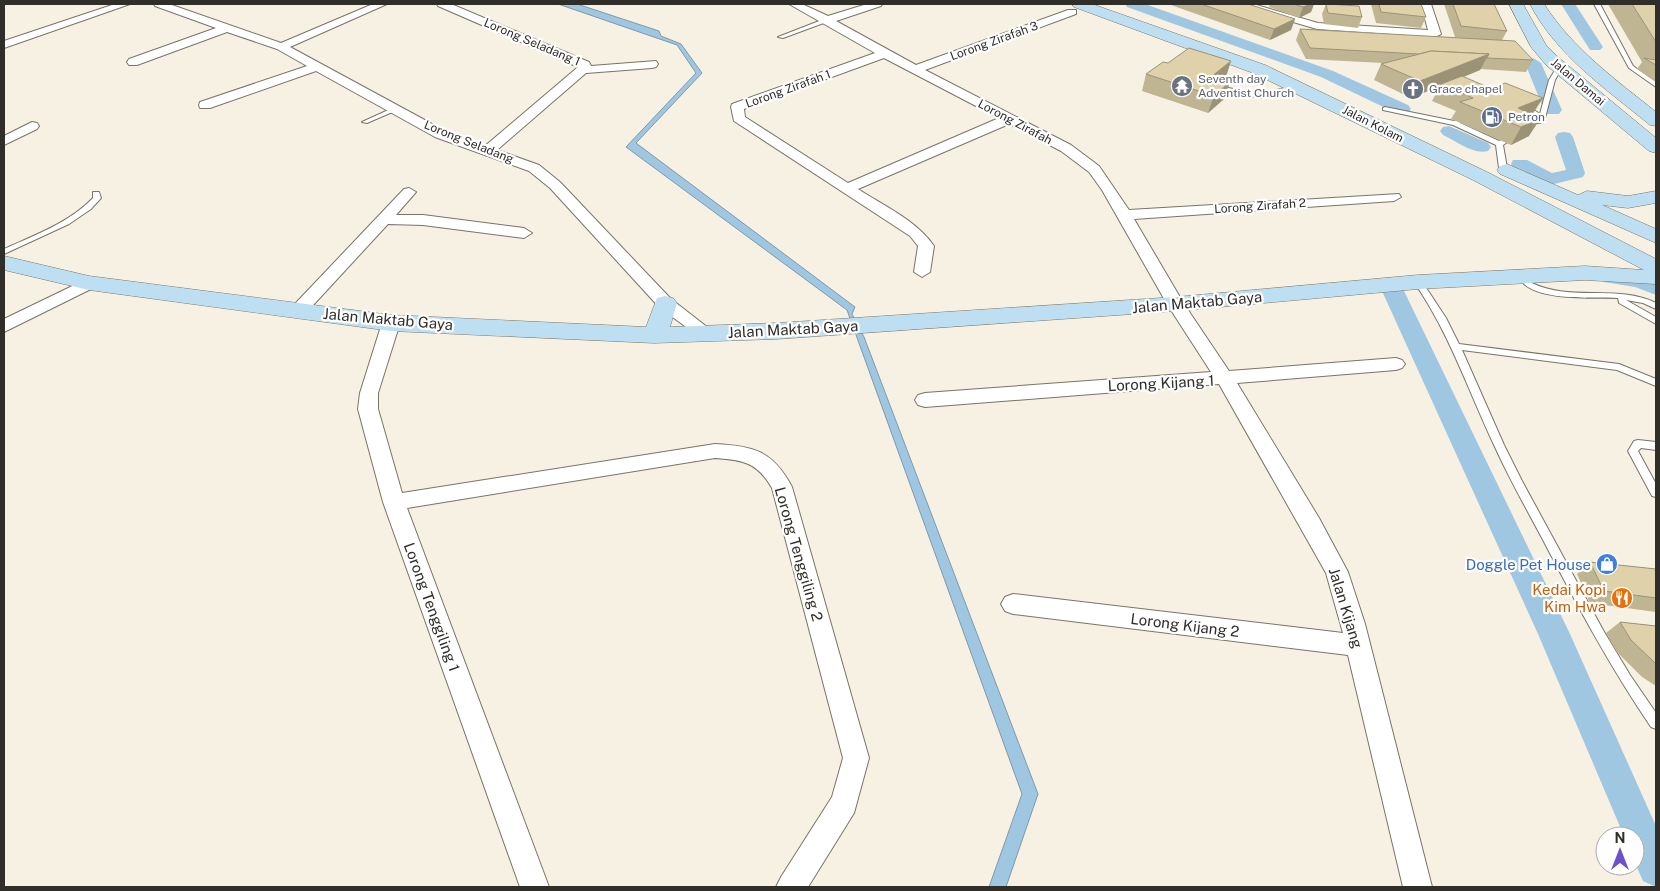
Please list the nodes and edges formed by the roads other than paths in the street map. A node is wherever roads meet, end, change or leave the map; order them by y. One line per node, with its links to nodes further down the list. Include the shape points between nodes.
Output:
1 (125, 4): 17 (street)
2 (159, 4): 15 (street, Lorong Seladang)
3 (382, 4): 18 (street)
4 (442, 4): 24 (street, Lorong Seladang 1, via 585,65)
5 (794, 4): 14 (street, Lorong Zirafah)
6 (877, 4): 14 (street)
7 (1116, 4): 32 (main road, Jalan Kolam, via 1278,62)
8 (1242, 4): 9 (street, via 1317,26 1435,34)
9 (1426, 4)
10 (1516, 4): 25 (main road, Jalan Damai)
11 (1537, 4): 36 (main road, Jalan Damai, via 1572,48)
12 (1597, 4): 26 (lane, via 1631,67)
13 (1082, 7): 23 (street, Lorong Zirafah 3); 27 (main road, Jalan Kolam, via 1259,69)
14 (827, 20): 16 (lane); 19 (street, Lorong Zirafah)
15 (226, 28): 18 (street, Lorong Seladang); 20 (street)
16 (780, 37)
17 (4, 44)
18 (281, 48): 22 (street, Lorong Seladang)
19 (885, 54): 23 (street, Lorong Zirafah); 50 (street, Lorong Zirafah 1, via 738,107 739,118 746,124)
20 (133, 62)
21 (652, 64): 24 (street)
22 (315, 67): 30 (street); 31 (street, Lorong Seladang)
23 (917, 69): 35 (street, Lorong Zirafah)
24 (583, 70): 47 (street, Lorong Seladang 1)
25 (1555, 74): 34 (lane); 46 (main road, Jalan Damai)
26 (1656, 85)
27 (1296, 87): 28 (lane, via 1261,96); 59 (main road, Jalan Kolam, via 1480,176)
28 (1228, 90)
29 (1517, 104): 34 (lane)
30 (205, 105)
31 (395, 109): 37 (lane); 47 (street, Lorong Seladang, via 440,134)
32 (1385, 109): 38 (lane); 42 (main road, Jalan Kolam)
33 (1473, 116): 38 (lane)
34 (1542, 118): 40 (lane)
35 (1009, 119): 50 (street); 56 (street, Lorong Zirafah, via 1066,148 1094,169)
36 (1656, 121)
37 (365, 122)
38 (1455, 123): 44 (lane)
39 (32, 126): 43 (street)
40 (1530, 127)
41 (1522, 131): 44 (lane)
42 (1444, 138)
43 (4, 141)
44 (1499, 144): 48 (lane)
45 (1461, 147): 48 (main road)
46 (1656, 147)
47 (488, 150): 71 (street, Lorong Seladang, via 534,168 555,185)
48 (1503, 168): 49 (main road)
49 (1537, 184): 54 (main road, via 1580,196 1628,202); 55 (main road)
50 (846, 189): 64 (street, Lorong Zirafah 1, via 916,233 926,246)
51 (409, 192): 57 (street)
52 (96, 194): 61 (lane, via 92,205 73,217)
53 (1394, 197): 56 (street, Lorong Zirafah 2)
54 (1656, 197)
55 (1600, 211): 60 (main road); 63 (main road, via 1632,237)
56 (1126, 215): 72 (street, Lorong Zirafah)
57 (384, 219): 58 (street, via 423,220); 74 (street)
58 (524, 233)
59 (1589, 235): 63 (main road, Jalan Kolam); 65 (main road, via 1596,252)
60 (1656, 237)
61 (4, 252)
62 (4, 263): 69 (main road, Jalan Maktab Gaya)
63 (1656, 267)
64 (922, 272)
65 (1585, 273): 66 (main road, Jalan Maktab Gaya, via 1653,278); 67 (main road, Jalan Maktab Gaya)
66 (1656, 274)
67 (1529, 276): 68 (main road, Jalan Maktab Gaya); 70 (lane, via 1528,284 1540,290)
68 (1418, 282): 72 (main road, Jalan Maktab Gaya); 80 (lane)
69 (89, 283): 74 (main road, Jalan Maktab Gaya); 77 (street)
70 (1623, 296): 73 (lane); 75 (lane, via 1622,301)
71 (665, 303): 78 (street, Lorong Seladang); 79 (main road)
72 (1176, 304): 78 (main road, Jalan Maktab Gaya, via 778,332); 82 (street, Jalan Kijang)
73 (1656, 306)
74 (298, 311): 76 (main road, Jalan Maktab Gaya)
75 (1656, 321)
76 (391, 323): 79 (main road, Jalan Maktab Gaya); 87 (street, Lorong Tenggiling 1, via 369,393 368,409)
77 (4, 326)
78 (706, 334): 79 (main road, Jalan Maktab Gaya)
79 (654, 335)
80 (1454, 346): 83 (lane, via 1620,367); 90 (lane, via 1500,446 1593,626)
81 (1396, 364): 82 (street, Lorong Kijang 1)
82 (1225, 379): 84 (street, Lorong Kijang 1); 89 (street, Jalan Kijang, via 1337,572)
83 (1656, 383)
84 (925, 400)
85 (1656, 446): 86 (lane, via 1638,444 1633,451)
86 (1656, 494)
87 (394, 502): 92 (street, Lorong Tenggiling 1); 93 (street, Lorong Tenggiling 2, via 715,452 738,453 760,459 772,469 782,487 856,758 844,803)
88 (1013, 604): 89 (street, Lorong Kijang 2)
89 (1358, 645): 94 (street, Jalan Kijang)
90 (1650, 708): 91 (lane)
91 (1656, 723)
92 (534, 887)
93 (791, 887)
94 (1418, 887)

